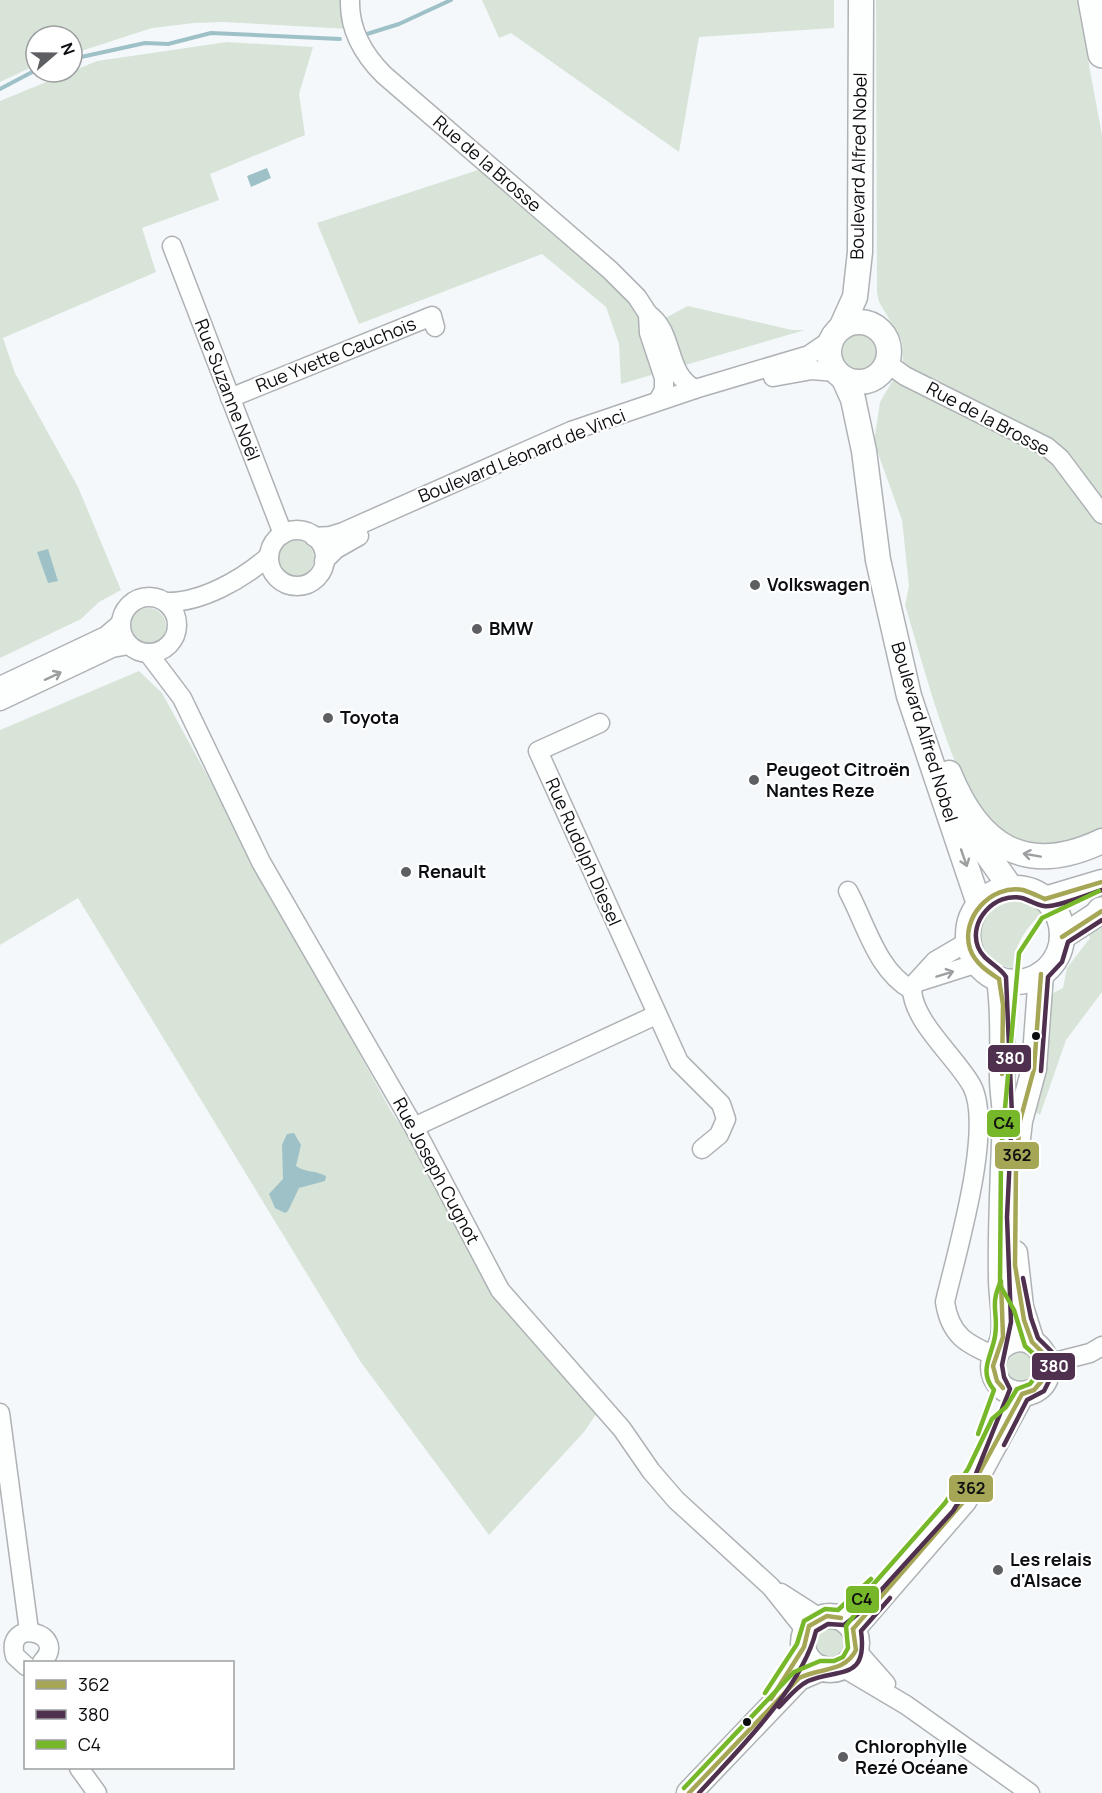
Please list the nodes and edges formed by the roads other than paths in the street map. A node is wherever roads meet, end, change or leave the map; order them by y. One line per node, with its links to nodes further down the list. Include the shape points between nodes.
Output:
1 (350, 0): 7 (street, Rue de la Brosse, via 357,39 376,68 610,270)
2 (861, 0): 6 (main road, Boulevard Alfred Nobel)
3 (1092, 0): 4 (highway)
4 (1102, 54)
5 (172, 246): 14 (street, Rue Suzanne Noël)
6 (860, 252): 9 (main road); 10 (main road, Boulevard Alfred Nobel, via 855,297)
7 (648, 314): 13 (street, Rue de la Brosse, via 664,332 681,380); 15 (street, Rue de la Brosse, via 649,333 664,378 664,390)
8 (435, 327): 14 (street, Rue Yvette Cauchois, via 432,316)
9 (876, 327): 10 (main road, via 859,322); 11 (main road, via 888,343)
10 (836, 334): 12 (main road, via 829,357); 13 (street, Boulevard Léonard de Vinci, via 809,355)
11 (879, 372): 12 (main road, via 862,382); 16 (main road, Boulevard Alfred Nobel); 17 (street, Rue de la Brosse, via 905,376 1047,447 1060,458)
12 (840, 375): 16 (main road, Boulevard Alfred Nobel, via 853,399); 21 (street, Boulevard Léonard de Vinci, via 813,370 777,375 574,442 347,541)
13 (695, 389): 15 (street, Boulevard Léonard de Vinci)
14 (230, 398): 18 (street, Rue Suzanne Noël)
15 (658, 401): 19 (street, Boulevard Léonard de Vinci, via 570,431 343,532)
16 (864, 451): 24 (main road, Boulevard Alfred Nobel, via 871,522)
17 (1102, 514)
18 (283, 534): 19 (street, via 299,530); 20 (street, via 275,540)
19 (314, 537): 21 (street, via 322,548)
20 (269, 556): 22 (street, via 270,568); 23 (street, via 251,572 195,598 182,603)
21 (324, 561): 22 (street, via 321,571 306,584 296,586)
22 (277, 578): 26 (street, via 256,582 199,608)
23 (166, 602): 25 (street, via 149,596 139,598 129,604); 26 (street, via 175,615)
24 (888, 611): 29 (main road); 39 (main road, Boulevard Alfred Nobel, one-way to 39, via 909,696)
25 (120, 624): 27 (street); 30 (street, via 106,636)
26 (174, 634): 28 (street, via 160,651); 31 (street, Rue Joseph Cugnot, via 174,666)
27 (129, 645): 28 (street); 32 (street, one-way to 27, via 112,648)
28 (148, 653): 31 (street, Rue Joseph Cugnot)
29 (909, 665): 34 (main road, one-way to 29, via 1048,857 1019,852 986,835 950,777); 36 (main road, Boulevard Alfred Nobel, via 928,734 955,800)
30 (0, 686)
31 (182, 698): 47 (street, Rue Joseph Cugnot, via 261,862)
32 (0, 701)
33 (600, 723): 46 (street, Rue Rudolph Diesel, via 538,750)
34 (1102, 841)
35 (1102, 882): 38 (main road)
36 (1011, 888): 38 (main road, via 1027,890); 39 (main road)
37 (848, 891): 45 (street, via 886,967 899,983)
38 (1045, 899): 41 (main road, via 1059,918)
39 (979, 904): 42 (main road, via 969,925)
40 (1102, 911): 41 (main road)
41 (1062, 937): 43 (main road, via 1056,958)
42 (973, 952): 44 (main road); 45 (street, via 935,961)
43 (1041, 974): 44 (main road, via 1024,981); 49 (main road, via 1034,1069 1020,1121 1016,1166 1015,1265 1021,1307)
44 (999, 979): 51 (main road, via 1005,1117 1000,1202 1004,1324)
45 (913, 986): 51 (street, via 916,1007 976,1096 974,1174 945,1302 953,1331 963,1340)
46 (656, 1015): 47 (street); 48 (street, Rue Rudolph Diesel, via 679,1062 721,1104 726,1119 719,1135)
47 (414, 1127): 56 (street, Rue Joseph Cugnot, via 506,1298 622,1429 676,1500)
48 (702, 1149)
49 (1032, 1342): 51 (main road, via 1017,1339); 52 (main road, via 1043,1351)
50 (1102, 1346): 52 (street)
51 (998, 1352): 53 (main road, via 993,1371)
52 (1047, 1364): 53 (main road, via 1046,1376 1039,1386)
53 (1013, 1391): 56 (main road, via 947,1506)
54 (0, 1413): 55 (street)
55 (29, 1631): 57 (street); 58 (street, via 40,1634 48,1643 48,1655)
56 (830, 1641): 62 (main road); 63 (street, Rue Joseph Cugnot, via 863,1677)
57 (7, 1651): 59 (street)
58 (43, 1661)
59 (24, 1665)
60 (80, 1769): 61 (street)
61 (97, 1793)
62 (689, 1793)
63 (1030, 1793)

